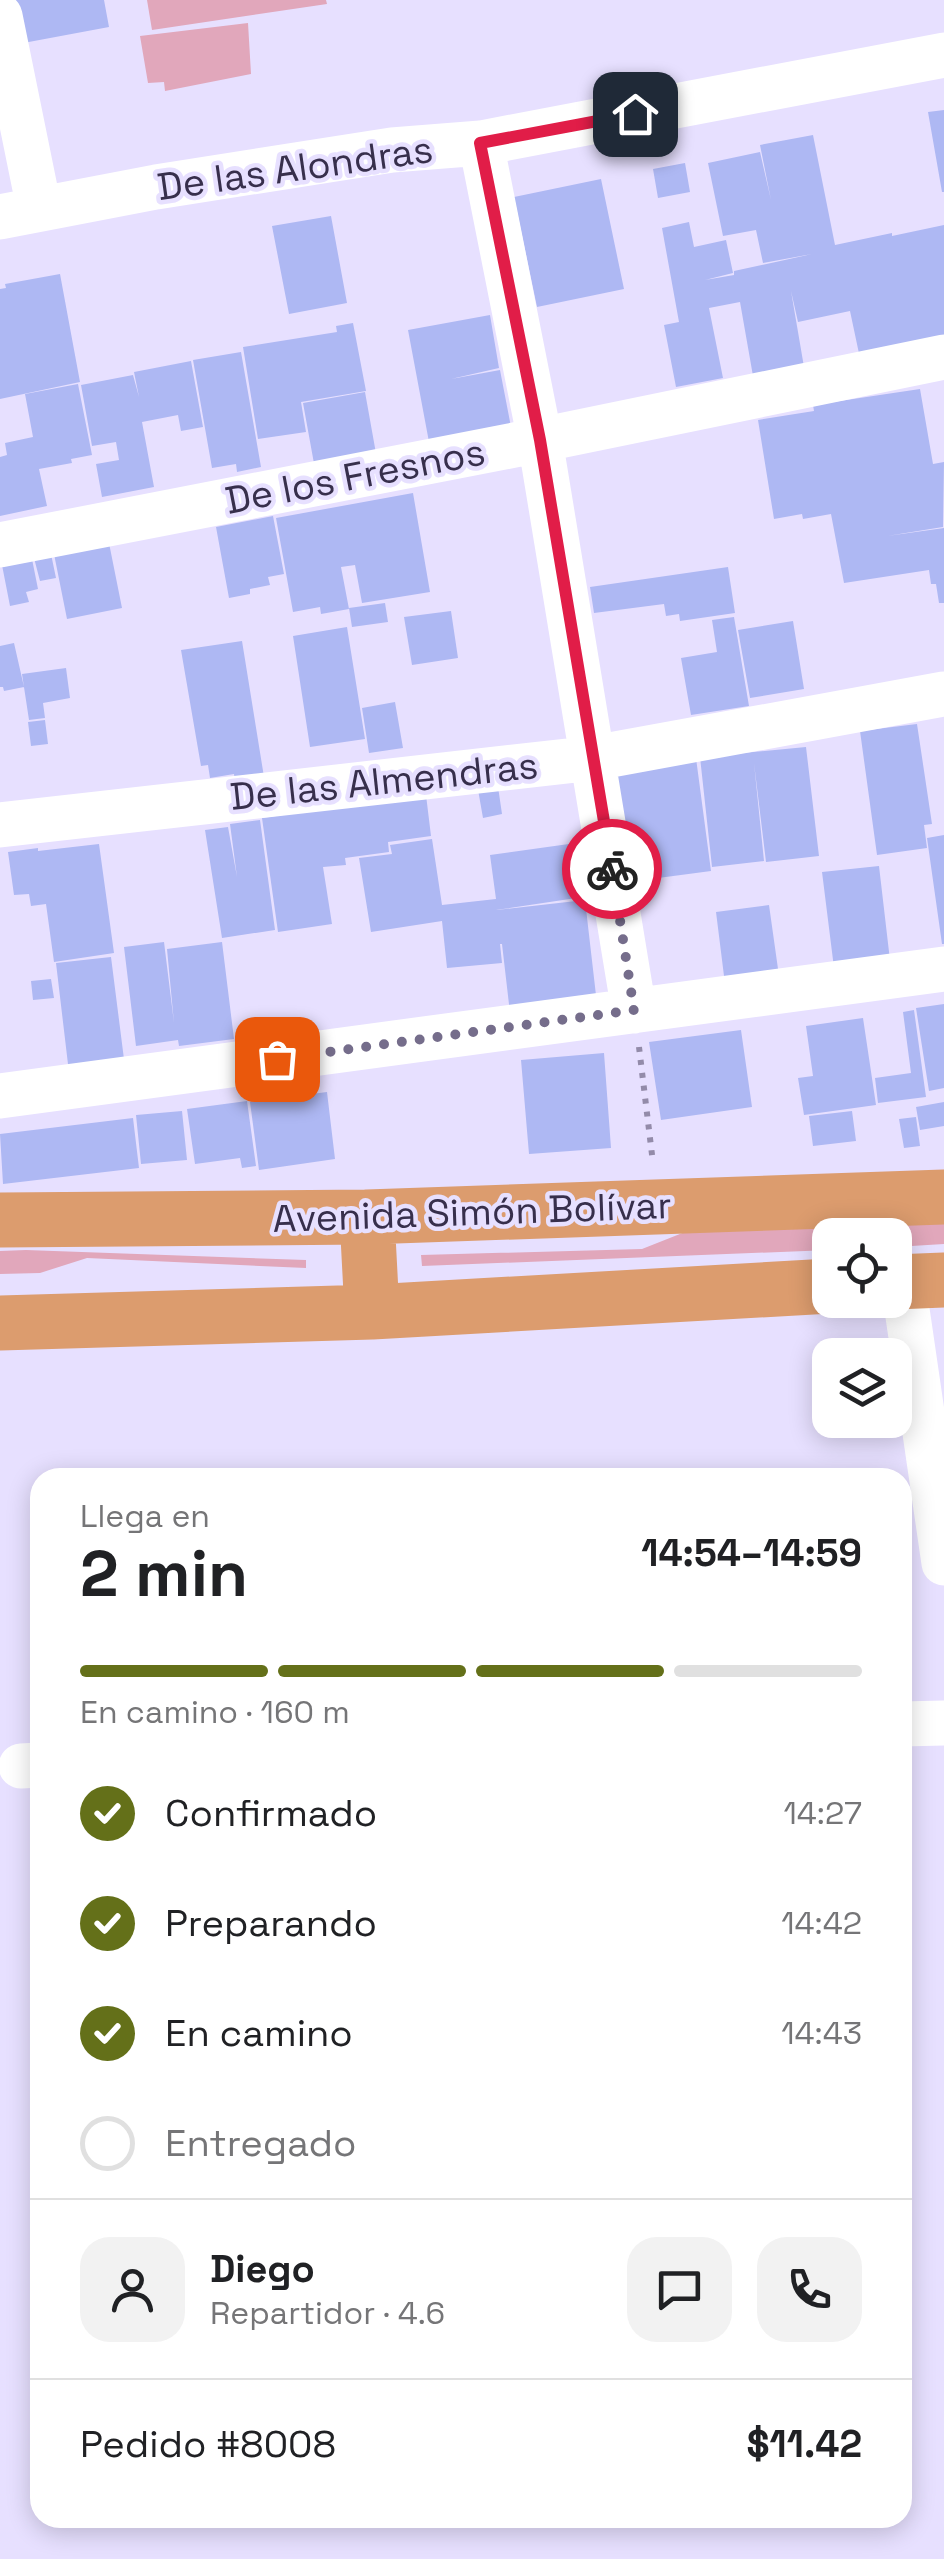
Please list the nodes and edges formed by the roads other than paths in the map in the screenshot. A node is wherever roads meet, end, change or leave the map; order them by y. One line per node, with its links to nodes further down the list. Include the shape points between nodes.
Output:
1 (0, 16): 4 (street)
2 (944, 55): 3 (street, De las Alondras)
3 (480, 143): 4 (street, De las Alondras, via 392,150); 6 (street)
4 (20, 213)
5 (944, 357): 6 (street, De los Fresnos)
6 (540, 440): 7 (street, De los Fresnos); 9 (street)
7 (0, 545)
8 (944, 694): 9 (street, De las Almendras)
9 (594, 758): 10 (street, De las Almendras); 12 (street)
10 (0, 825)
11 (944, 969): 12 (street)
12 (634, 1010): 13 (street)
13 (0, 1096)
14 (944, 1197): 15 (highway, Avenida Simón Bolívar)
15 (367, 1217): 16 (highway, Avenida Simón Bolívar); 19 (highway)
16 (0, 1220)
17 (914, 1281): 21 (street)
18 (812, 1287): 19 (highway)
19 (372, 1312): 20 (highway)
20 (0, 1324)
21 (936, 1456): 22 (street)
22 (944, 1564)
23 (944, 1723): 24 (street)
24 (912, 1724)

